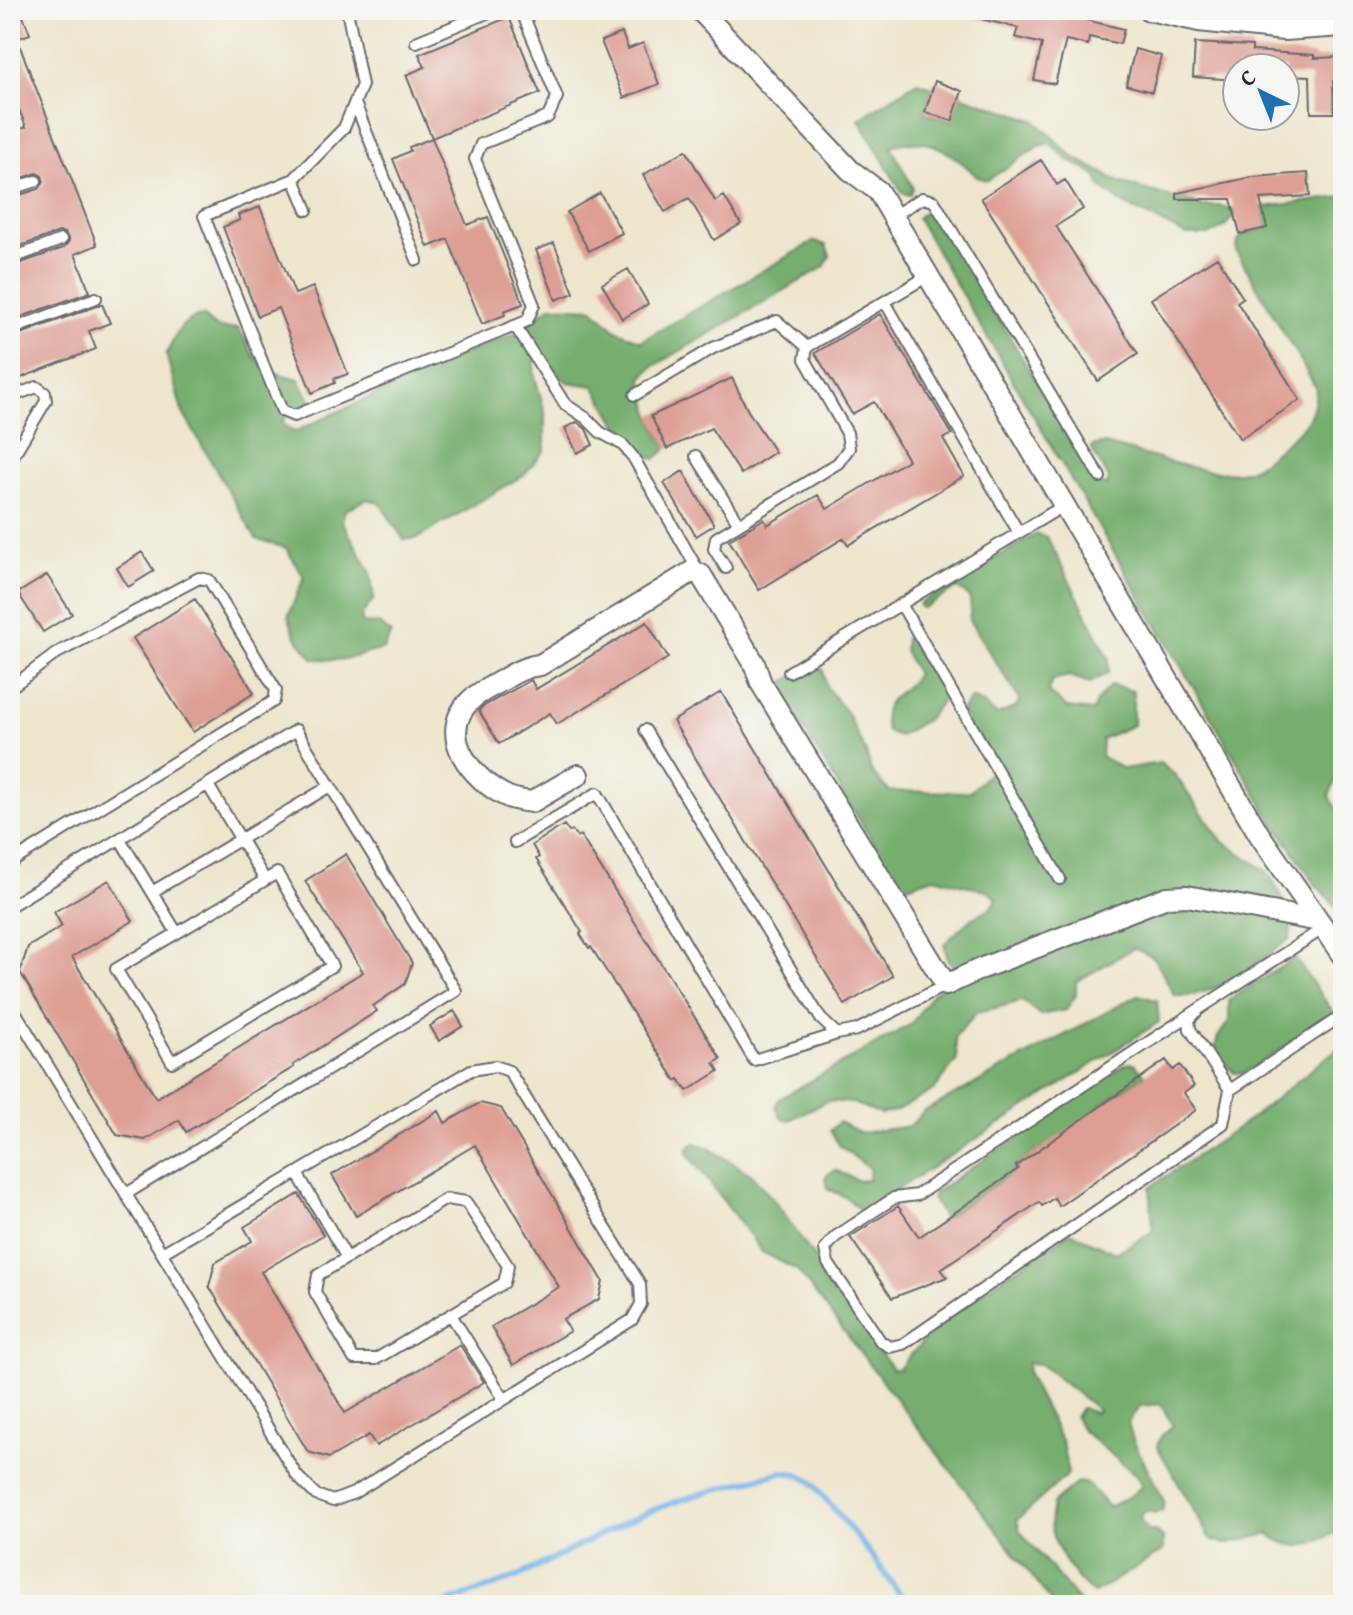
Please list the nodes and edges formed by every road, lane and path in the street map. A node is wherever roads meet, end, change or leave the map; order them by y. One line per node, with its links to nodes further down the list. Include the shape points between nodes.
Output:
1 (347, 10): 9 (lane, via 362,85)
2 (494, 10): 8 (lane)
3 (521, 10): 21 (lane, via 557,97 548,117 481,144 475,159 534,305 527,321)
4 (700, 10): 14 (street, via 850,170 878,191)
5 (1149, 10): 6 (street, via 1199,21)
6 (1287, 20): 7 (street)
7 (1343, 26)
8 (416, 42)
9 (355, 103): 10 (lane, via 344,128); 17 (lane)
10 (294, 179): 13 (lane); 21 (lane, via 204,216 282,411 294,416)
11 (36, 181): 12 (lane)
12 (10, 190)
13 (307, 210)
14 (893, 216): 18 (street); 29 (lane, via 922,198 934,201)
15 (61, 240): 16 (lane)
16 (10, 259)
17 (417, 260)
18 (928, 276): 20 (lane); 30 (street)
19 (96, 298): 22 (lane)
20 (885, 302): 23 (lane); 32 (lane)
21 (515, 326): 34 (lane, via 565,404 633,457)
22 (10, 330)
23 (807, 347): 24 (lane, via 777,321 713,348); 31 (lane, via 805,359 847,433 849,448 838,463)
24 (635, 395)
25 (10, 397): 26 (lane, via 37,387 46,401)
26 (13, 452): 28 (lane)
27 (696, 456): 31 (lane)
28 (10, 461)
29 (1100, 477)
30 (1063, 506): 32 (lane); 50 (street, via 1259,834)
31 (739, 524): 33 (lane, via 716,538 714,549)
32 (1019, 533): 35 (lane)
33 (726, 568)
34 (701, 575): 39 (street, via 685,574 540,665 523,667 473,698 461,712 457,745 465,761 473,774 510,798 532,802); 53 (street)
35 (901, 604): 36 (lane); 46 (lane)
36 (789, 672)
37 (10, 688): 45 (lane, via 57,653 199,578 209,580 276,690 274,701)
38 (645, 730): 57 (lane, via 821,1019)
39 (578, 775)
40 (208, 785): 41 (lane, via 296,730); 42 (lane); 43 (lane)
41 (330, 786): 43 (lane); 60 (lane, via 456,991)
42 (120, 839): 48 (lane); 49 (lane)
43 (241, 839): 47 (lane); 48 (lane)
44 (515, 842): 57 (lane, via 597,793 754,1060)
45 (10, 863)
46 (1060, 879)
47 (265, 880): 51 (lane); 51 (lane, via 277,873 332,966 172,1062 116,969)
48 (152, 892): 51 (lane)
49 (10, 906)
50 (1321, 924): 52 (street); 53 (street, via 1187,896 1167,897); 55 (lane)
51 (177, 933)
52 (1343, 956)
53 (946, 985): 57 (lane, via 857,1030)
54 (10, 1003): 60 (lane)
55 (1199, 1009): 58 (lane, via 1189,1020 1190,1029); 58 (lane, via 917,1195 894,1198 835,1237 825,1249 828,1263 881,1342 890,1347 903,1344 1223,1124)
56 (1343, 1015): 58 (lane)
57 (837, 1034)
58 (1230, 1090)
59 (297, 1173): 61 (lane); 62 (lane); 64 (lane, via 471,1070 495,1066 509,1071 640,1284 641,1304 632,1320)
60 (126, 1194): 61 (lane)
61 (162, 1253): 64 (lane, via 297,1476 316,1495 333,1501 354,1493)
62 (347, 1258): 63 (lane, via 318,1275 315,1292 354,1359 376,1359); 63 (lane, via 446,1199 466,1202 508,1266 504,1283)
63 (451, 1315): 64 (lane)
64 (504, 1399)

